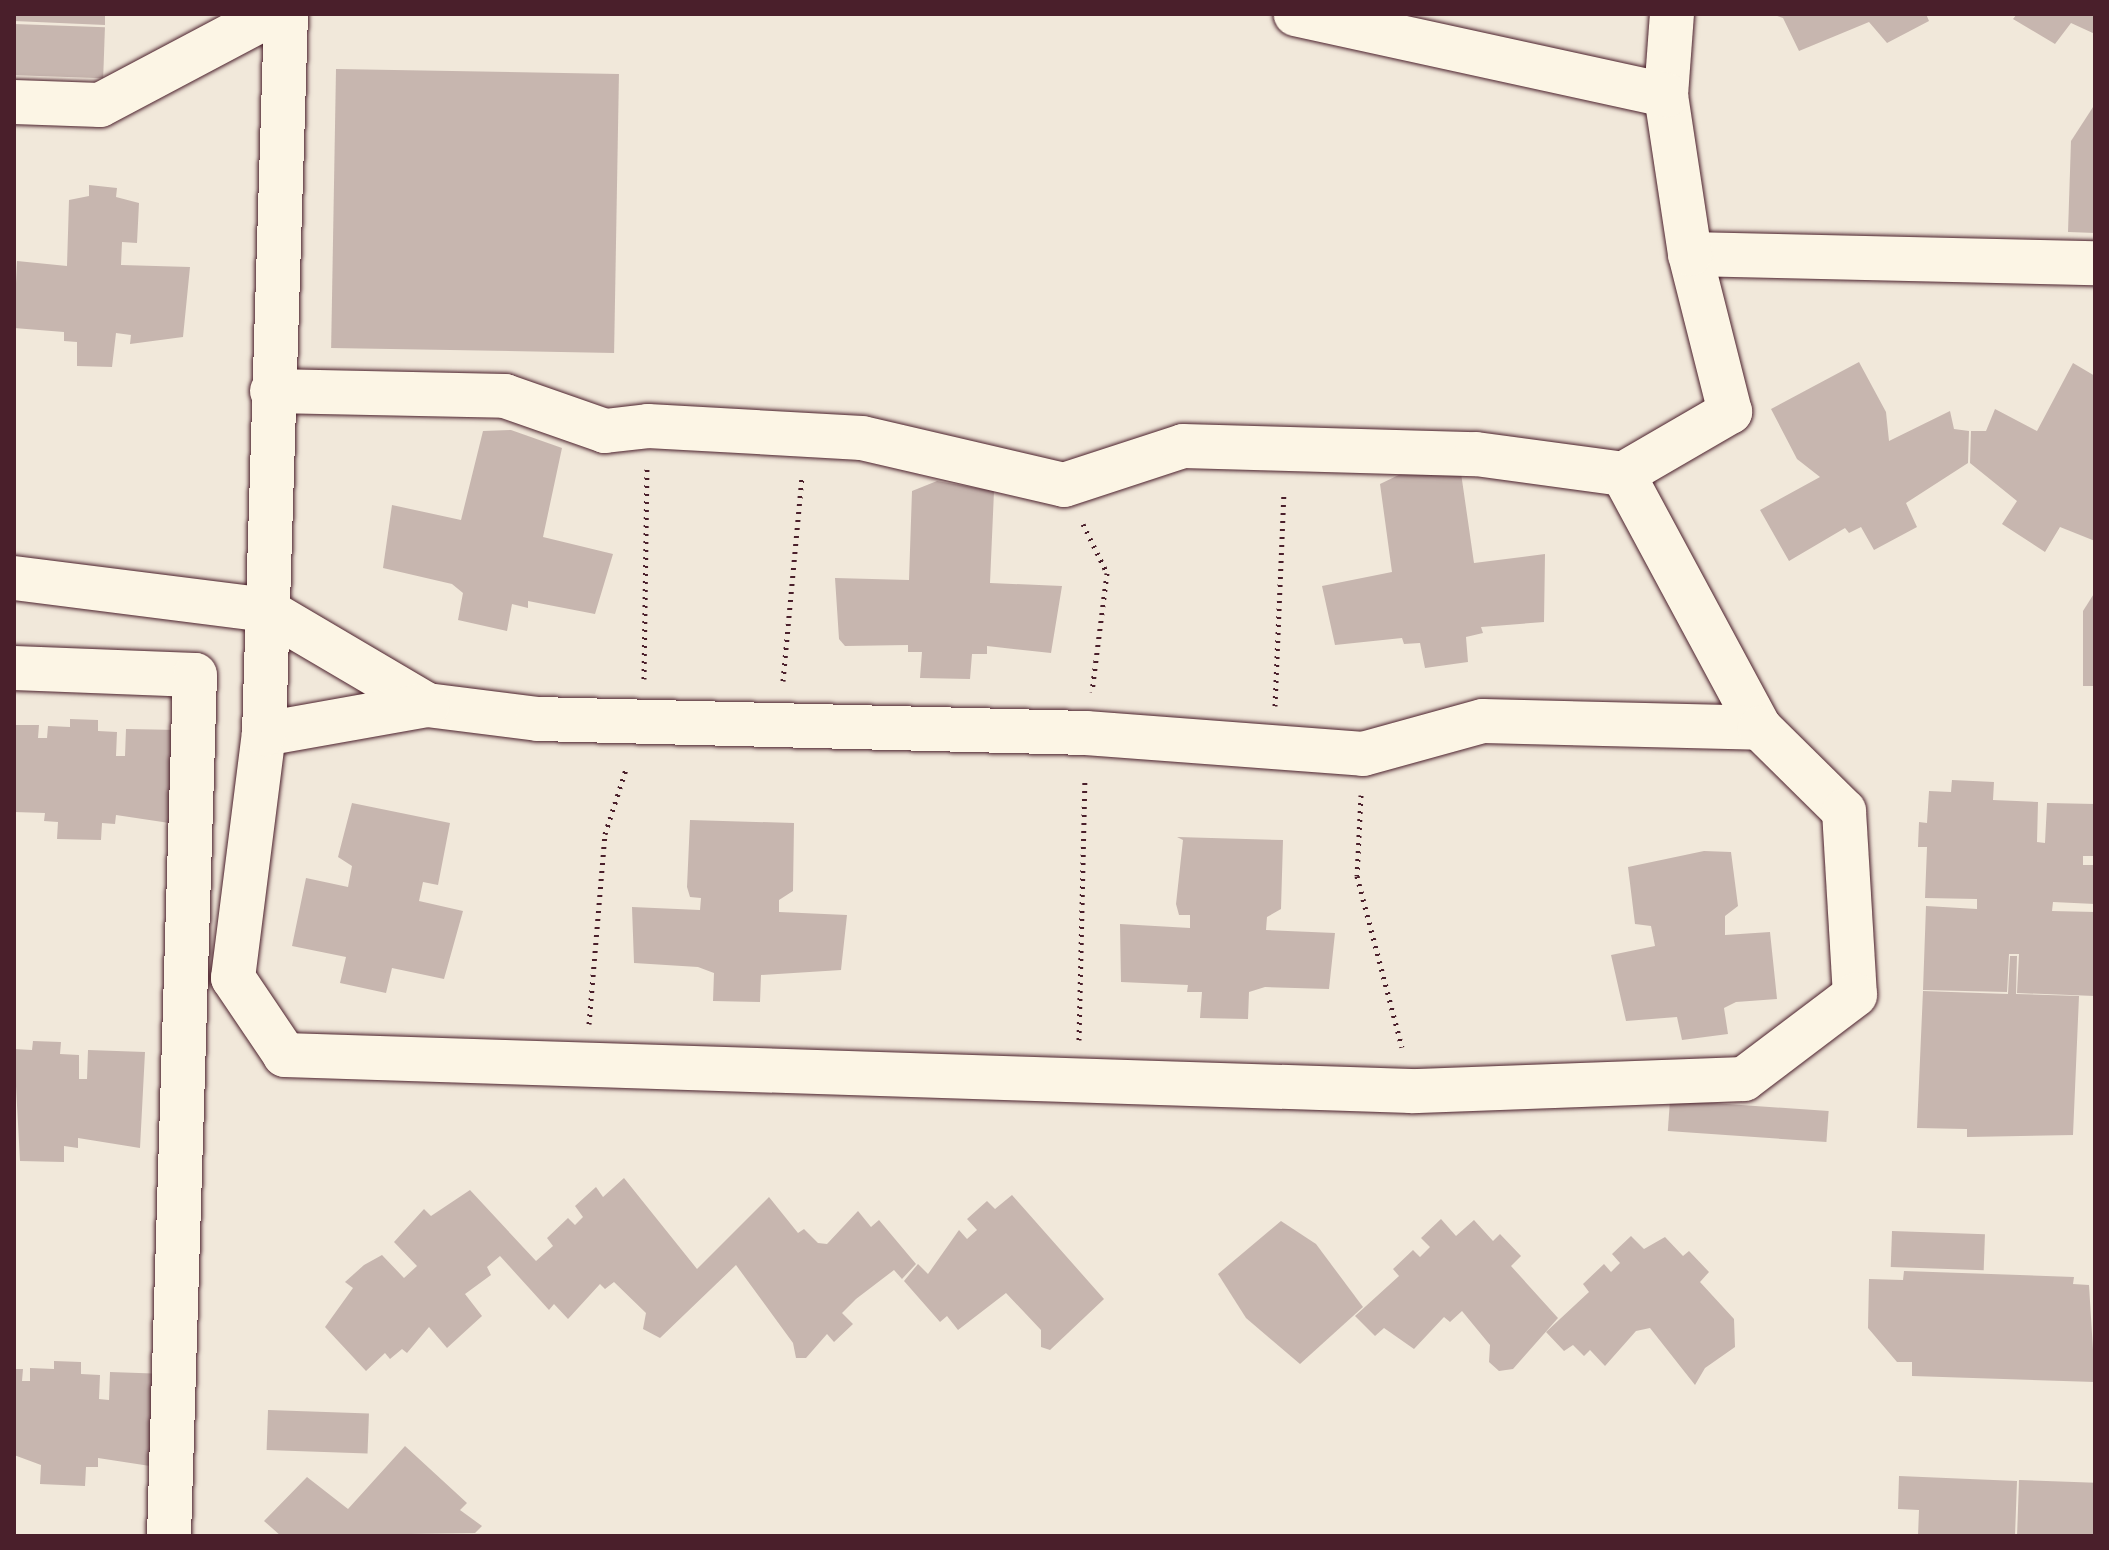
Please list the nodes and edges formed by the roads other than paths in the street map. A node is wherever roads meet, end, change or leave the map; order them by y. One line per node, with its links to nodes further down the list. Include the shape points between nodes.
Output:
1 (272, 14): 6 (street, via 100,105)
2 (286, 14): 9 (street)
3 (1296, 14): 5 (street)
4 (1672, 14): 5 (street)
5 (1666, 95): 7 (street)
6 (14, 102)
7 (1690, 254): 8 (street); 10 (street, via 1730,412)
8 (2095, 263)
9 (272, 391): 10 (street, via 505,396 605,431 648,426 862,438 1064,485 1183,446 1476,454); 12 (street)
10 (1623, 474): 15 (street)
11 (14, 578): 12 (street)
12 (266, 610): 14 (street); 16 (street)
13 (14, 668): 17 (street, via 195,675)
14 (427, 705): 15 (street, via 538,719 643,717 1086,733 1363,754 1483,721); 16 (street)
15 (1760, 728): 16 (street, via 1844,811 1855,995 1744,1079 1411,1091 285,1055 233,978)
16 (264, 734)
17 (169, 1536)

